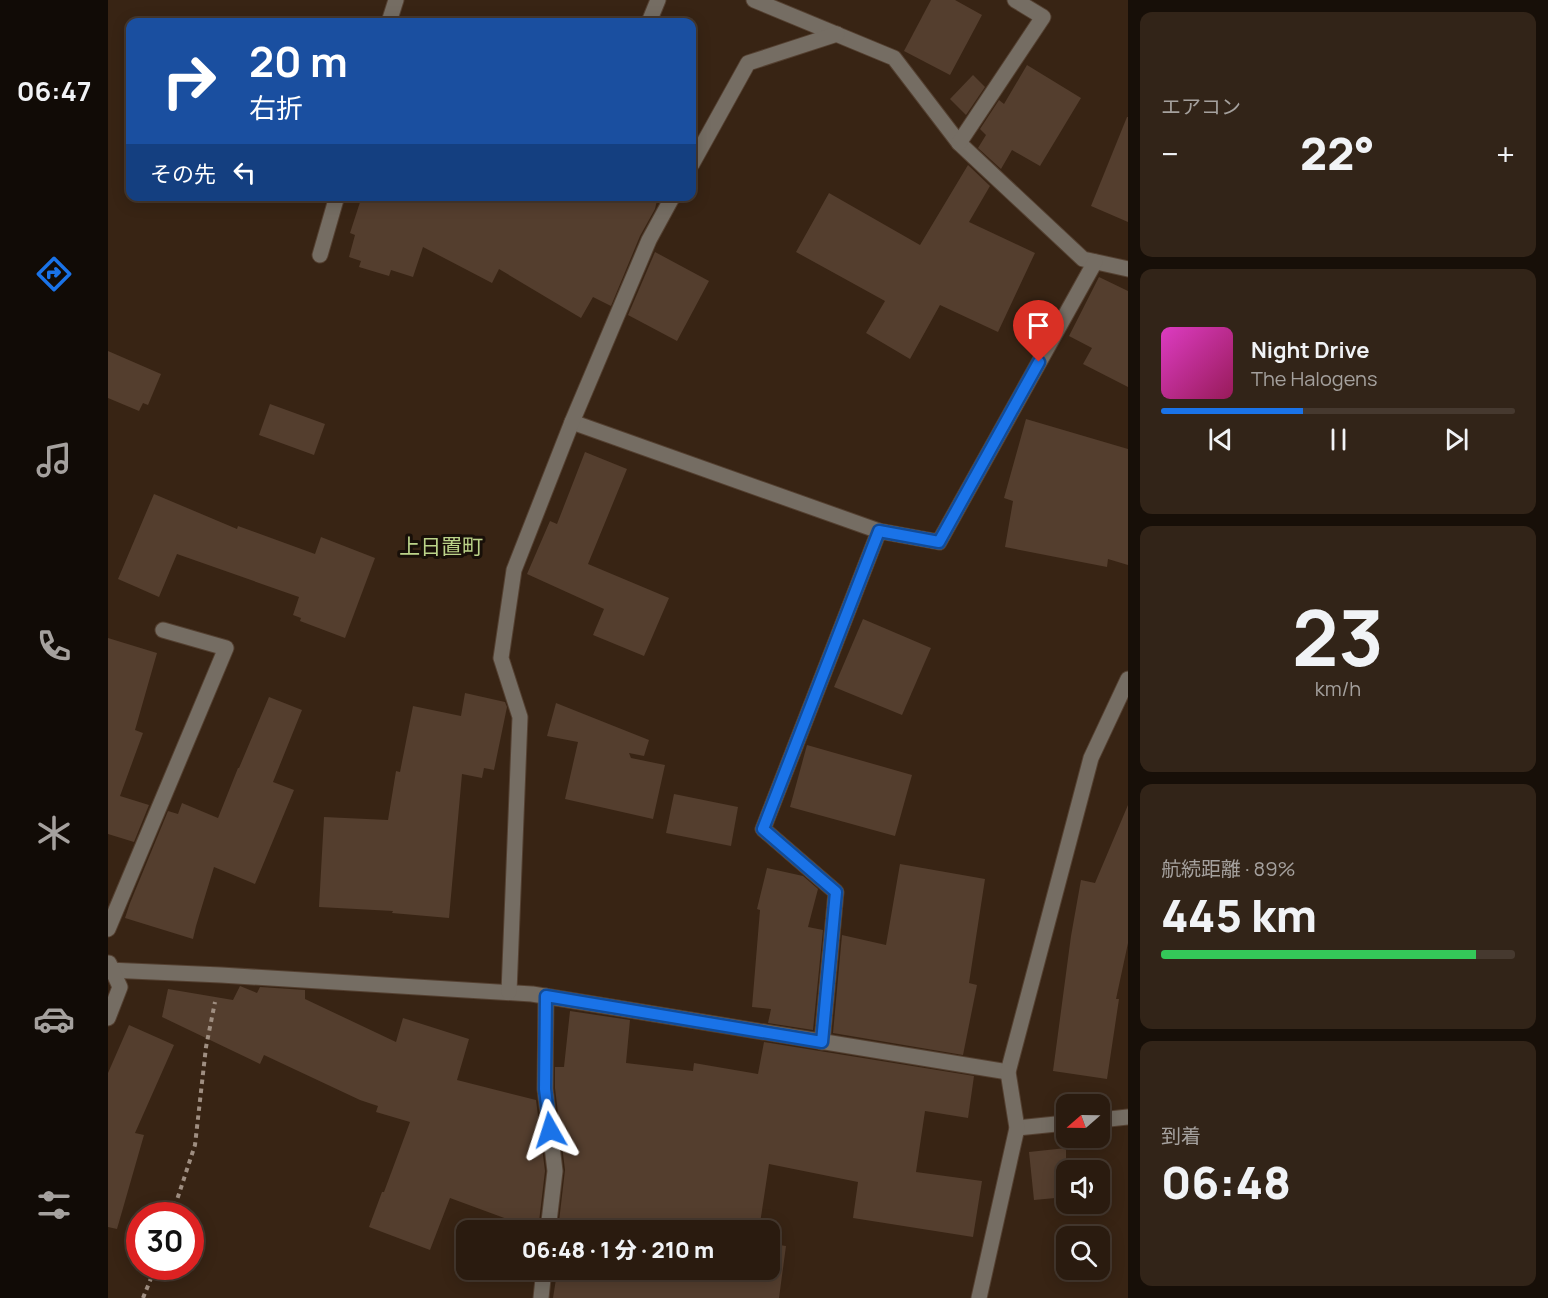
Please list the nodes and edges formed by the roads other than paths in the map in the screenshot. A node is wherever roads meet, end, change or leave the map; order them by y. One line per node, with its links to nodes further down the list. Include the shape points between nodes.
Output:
1 (396, 0): 5 (street)
2 (658, 0): 6 (street)
3 (754, 0): 7 (street)
4 (1015, 0): 8 (street, via 1043,16)
5 (390, 18)
6 (651, 18)
7 (837, 34): 8 (street, via 894,58); 9 (street, via 748,63)
8 (959, 143): 13 (street, via 1083,259)
9 (696, 157)
10 (336, 201): 12 (street)
11 (671, 201): 15 (street, via 649,240)
12 (320, 255)
13 (1095, 262): 14 (street); 16 (street, via 939,542)
14 (1128, 269)
15 (572, 422): 16 (street); 21 (street, via 514,570 501,658 520,717)
16 (879, 531): 24 (street, via 763,829 836,892)
17 (163, 630): 19 (street, via 226,648)
18 (1128, 679): 25 (street, via 1091,758)
19 (108, 929)
20 (109, 966): 21 (street); 23 (street, via 120,987)
21 (509, 992): 22 (street)
22 (546, 996): 24 (street); 30 (street, via 545,1089 555,1171)
23 (108, 1018)
24 (822, 1042): 25 (street)
25 (1008, 1072): 29 (street)
26 (1128, 1117): 27 (street)
27 (1110, 1119)
28 (1056, 1124): 29 (street)
29 (1017, 1128): 33 (street)
30 (549, 1220)
31 (543, 1280): 32 (street)
32 (541, 1298)
33 (979, 1298)

